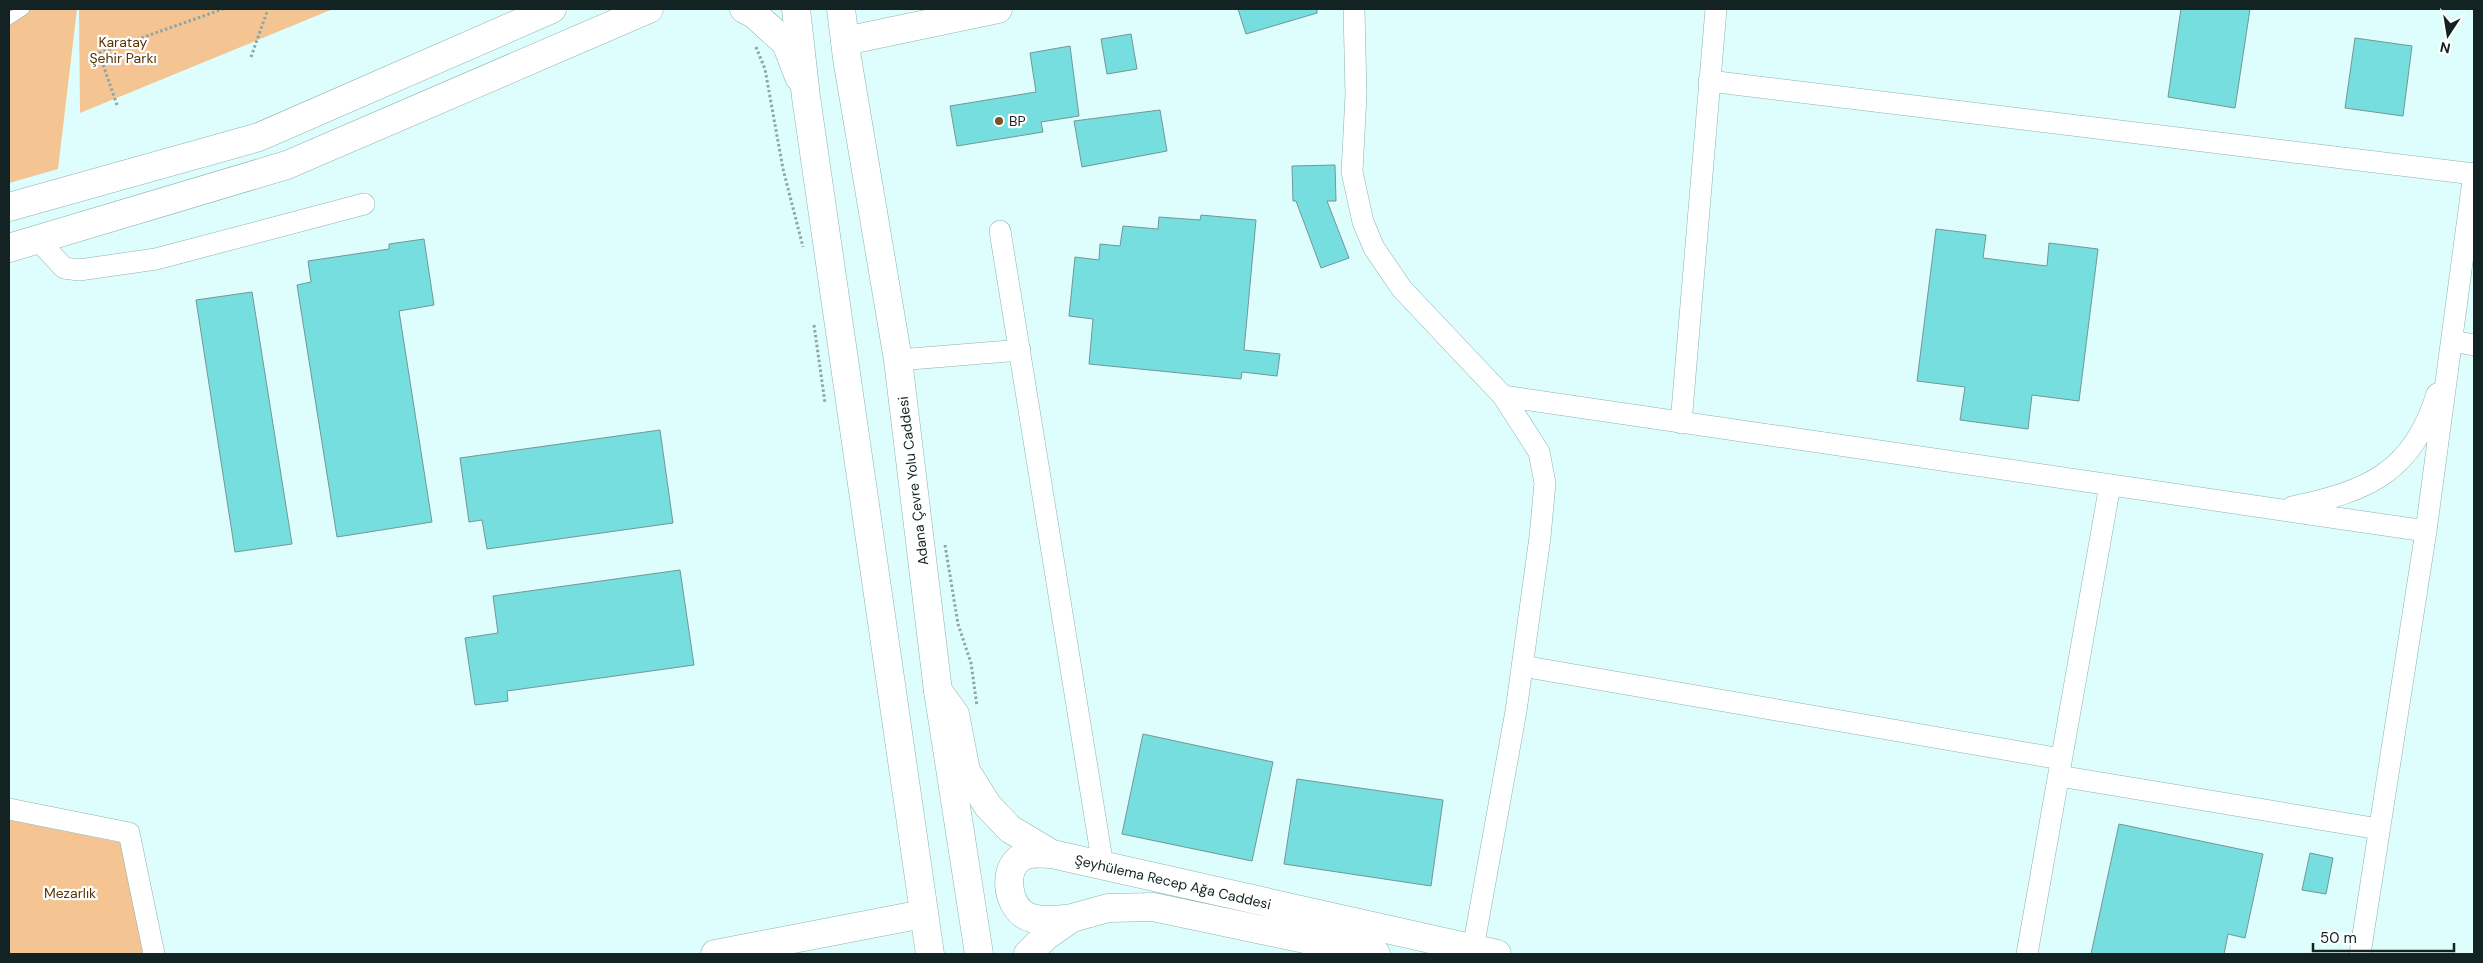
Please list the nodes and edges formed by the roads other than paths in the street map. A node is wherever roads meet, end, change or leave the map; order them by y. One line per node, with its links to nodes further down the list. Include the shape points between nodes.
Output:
1 (24, 9): 10 (lane)
2 (552, 9): 16 (main road, via 259,137)
3 (649, 9): 18 (main road, via 287,164)
4 (744, 9): 13 (main road, via 786,42)
5 (796, 9): 13 (main road)
6 (841, 9): 11 (main road, Adana Çevre Yolu Caddesi)
7 (998, 9): 11 (main road)
8 (1354, 9): 24 (street, via 1356,95 1352,172 1374,248 1402,289)
9 (1716, 9): 12 (street)
10 (9, 19)
11 (845, 41): 23 (main road, Adana Çevre Yolu Caddesi)
12 (1709, 81): 14 (street); 25 (street)
13 (806, 98): 36 (main road)
14 (2474, 174): 20 (street)
15 (364, 204): 18 (street, via 156,259 78,270 64,268)
16 (9, 207)
17 (1000, 231): 22 (street)
18 (38, 240): 19 (main road)
19 (9, 248)
20 (2453, 341): 21 (street); 27 (street, via 2431,413 2408,455 2372,483 2328,499); 28 (street)
21 (2474, 345)
22 (1020, 350): 23 (street); 35 (street)
23 (898, 360): 30 (main road, Adana Çevre Yolu Caddesi)
24 (1503, 396): 25 (street); 29 (street, via 1539,452 1545,483)
25 (1681, 422): 26 (street)
26 (2110, 485): 27 (street); 31 (street)
27 (2278, 510): 28 (street)
28 (2426, 532): 33 (street)
29 (1522, 666): 31 (street); 38 (street)
30 (938, 691): 34 (main road, Şeyhülema Recep Ağa Caddesi, via 955,714 966,771 988,806 1010,829); 42 (main road, Adana Çevre Yolu Caddesi)
31 (2060, 767): 33 (street); 45 (street)
32 (9, 809): 39 (street, via 129,834)
33 (2379, 829): 46 (street)
34 (1052, 854): 35 (main road, Şeyhülema Recep Ağa Caddesi); 37 (main road, via 1032,853 1018,859 1009,877 1010,896 1024,914 1047,921)
35 (1103, 866): 38 (main road, Şeyhülema Recep Ağa Caddesi)
36 (923, 914): 40 (main road); 41 (main road)
37 (1072, 918): 43 (main road, Şeyhülema Recep Ağa Caddesi, via 1046,936); 44 (main road, Şeyhülema Recep Ağa Caddesi, via 1108,908 1153,907)
38 (1481, 953)
39 (154, 954)
40 (715, 954)
41 (930, 954)
42 (979, 954)
43 (1028, 954)
44 (1376, 954)
45 (2027, 954)
46 (2360, 954)

